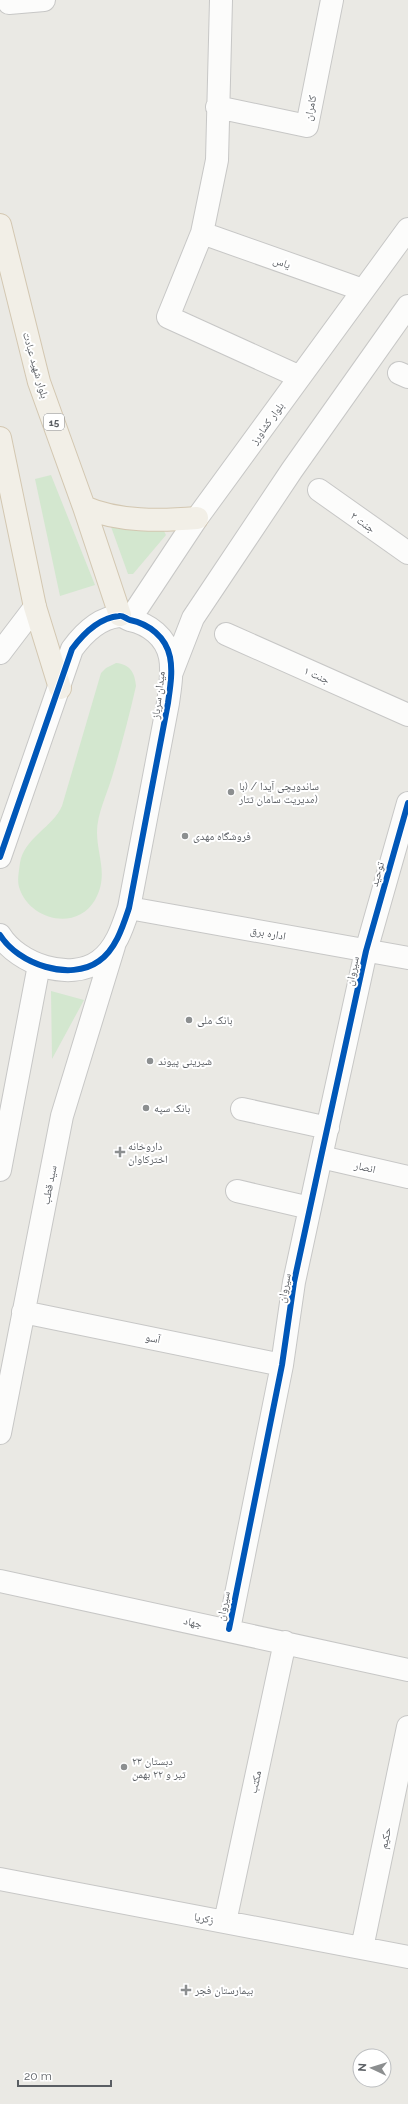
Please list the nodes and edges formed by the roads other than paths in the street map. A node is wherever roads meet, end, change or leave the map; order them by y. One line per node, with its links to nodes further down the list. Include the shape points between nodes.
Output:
1 (44, 0): 4 (street)
2 (221, 0): 5 (street)
3 (332, 0): 5 (street, کامران, via 307,126)
4 (7, 3)
5 (217, 107): 8 (street, via 217,160)
6 (0, 225): 15 (main road, بلوار شهید عبادت / 15, via 40,382)
7 (408, 229): 9 (street, بلوار کشاورز)
8 (202, 233): 9 (street, یاس); 11 (street, via 168,317)
9 (363, 290): 11 (street, بلوار کشاورز)
10 (408, 306): 22 (street, via 292,470 193,618)
11 (300, 378): 16 (street, بلوار کشاورز)
12 (0, 438): 13 (main road)
13 (5, 480): 18 (main road)
14 (319, 490): 17 (street, جنت ۲)
15 (84, 507): 16 (main road, via 143,519); 19 (main road, بلوار شهید عبادت / 15)
16 (197, 518): 19 (street, بلوار کشاورز)
17 (408, 553)
18 (35, 607): 21 (street); 23 (main road)
19 (125, 618): 22 (street, میدان سرباز, via 145,624 161,637 170,657); 23 (street, via 106,620 80,638 72,649)
20 (226, 634): 24 (street, جنت ۱)
21 (0, 653)
22 (172, 672): 28 (street, میدان سرباز)
23 (60, 688): 26 (street)
24 (408, 715)
25 (408, 803): 31 (street, توحید)
26 (6, 830): 27 (street)
27 (0, 857)
28 (129, 908): 29 (street, میدان سرباز); 31 (street, اداره برق)
29 (116, 941): 33 (street, میدان سرباز, via 100,960 84,968 62,970); 41 (street, سید قطب, via 62,1116)
30 (3, 945): 33 (street, میدان سرباز)
31 (366, 951): 32 (street, اداره برق); 35 (street, سیروان)
32 (408, 958)
33 (39, 965): 37 (street)
34 (242, 1109): 35 (street)
35 (328, 1128): 36 (street, سیروان)
36 (321, 1157): 38 (street, انصار); 40 (street, سیروان)
37 (0, 1170)
38 (408, 1177)
39 (237, 1191): 40 (street)
40 (310, 1208): 42 (street, سیروان, via 293,1289)
41 (23, 1312): 42 (street, آسو); 43 (street, سید قطب)
42 (282, 1365): 45 (street, سیروان)
43 (0, 1433)
44 (0, 1581): 45 (street, جهاد)
45 (229, 1630): 46 (street, جهاد)
46 (285, 1642): 47 (street, جهاد); 50 (street, مکتب)
47 (408, 1670)
48 (408, 1728): 51 (street, حکیم)
49 (0, 1879): 50 (street, زکریا)
50 (225, 1922): 51 (street, زکریا)
51 (362, 1948): 52 (street, زکریا)
52 (408, 1957)

